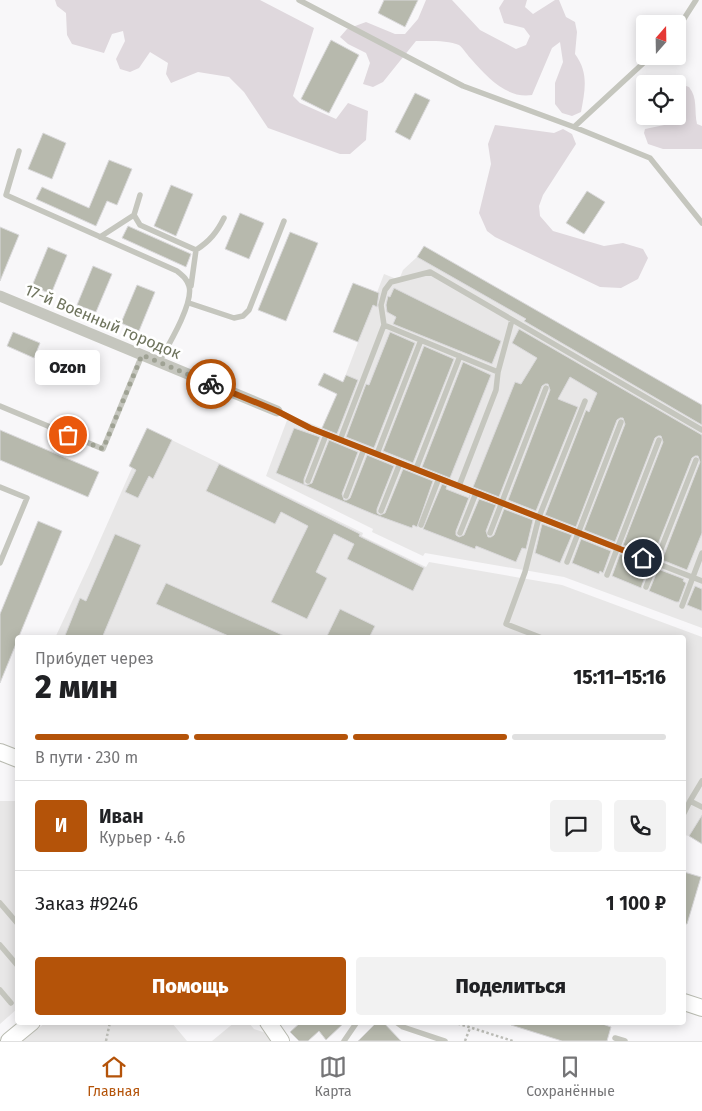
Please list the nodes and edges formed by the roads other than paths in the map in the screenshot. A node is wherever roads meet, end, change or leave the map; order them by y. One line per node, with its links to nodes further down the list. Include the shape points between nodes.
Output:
1 (299, 0): 5 (lane, via 464,86)
2 (696, 0): 3 (lane)
3 (686, 16)
4 (641, 65): 5 (lane)
5 (574, 127): 13 (lane, via 650,158)
6 (18, 151): 7 (lane)
7 (6, 195): 9 (lane); 14 (lane)
8 (140, 195): 10 (lane)
9 (0, 198)
10 (134, 215): 14 (lane); 15 (lane, via 140,225)
11 (224, 218): 15 (lane, via 217,232)
12 (284, 221): 18 (lane, via 249,310 243,316 234,318)
13 (702, 223)
14 (100, 237): 16 (lane, via 177,271 186,278)
15 (196, 250): 16 (lane)
16 (190, 288): 18 (lane)
17 (0, 296): 22 (street, 17-й Военный городок)
18 (189, 303): 24 (lane)
19 (512, 320): 20 (lane, via 430,272 391,282 381,304); 25 (lane); 31 (lane)
20 (384, 325): 21 (lane); 33 (lane)
21 (421, 340): 23 (lane); 36 (lane)
22 (142, 355): 24 (street, 17-й Военный городок); 28 (lane, via 103,449)
23 (460, 356): 25 (lane); 39 (lane)
24 (159, 362): 29 (street, 17-й Военный городок)
25 (498, 372): 42 (lane, via 496,390)
26 (546, 388): 46 (lane)
27 (585, 401): 48 (lane)
28 (0, 406)
29 (277, 411): 32 (lane)
30 (621, 422): 52 (lane)
31 (702, 430)
32 (326, 435): 33 (lane); 41 (lane)
33 (340, 440): 35 (lane)
34 (660, 440): 53 (lane)
35 (364, 449): 36 (lane); 45 (lane)
36 (377, 454): 38 (lane)
37 (696, 460): 57 (lane)
38 (400, 463): 39 (lane); 47 (lane)
39 (416, 469): 40 (lane)
40 (439, 478): 42 (lane); 49 (lane)
41 (308, 482)
42 (459, 486): 44 (lane)
43 (0, 487): 56 (lane, via 26,498)
44 (476, 493): 46 (lane); 50 (lane)
45 (346, 496)
46 (501, 503): 48 (lane); 51 (lane)
47 (380, 511)
48 (539, 518): 52 (lane); 63 (lane, via 526,572 506,624)
49 (421, 525)
50 (460, 533)
51 (490, 533)
52 (578, 533): 53 (lane); 55 (lane)
53 (617, 548): 57 (lane); 58 (lane)
54 (702, 553): 59 (lane)
55 (567, 562)
56 (0, 563)
57 (656, 563): 59 (lane); 61 (lane)
58 (607, 575)
59 (693, 577): 60 (lane); 62 (lane)
60 (702, 581)
61 (646, 587)
62 (682, 606)
63 (534, 635)
64 (0, 752): 65 (street)
65 (15, 758)
66 (702, 781): 67 (lane)
67 (690, 801): 68 (lane); 69 (lane)
68 (702, 807)
69 (686, 809)
70 (0, 903): 71 (lane)
71 (15, 920)
72 (0, 945): 73 (lane)
73 (15, 962)
74 (0, 990): 75 (lane)
75 (11, 1003)
76 (686, 1003): 77 (street)
77 (702, 1008)
78 (28, 1025): 83 (street)
79 (270, 1025): 84 (street)
80 (355, 1025): 85 (lane)
81 (400, 1025): 86 (lane)
82 (615, 1038): 87 (lane)
83 (9, 1041)
84 (282, 1041)
85 (344, 1041)
86 (445, 1041)
87 (625, 1041)

